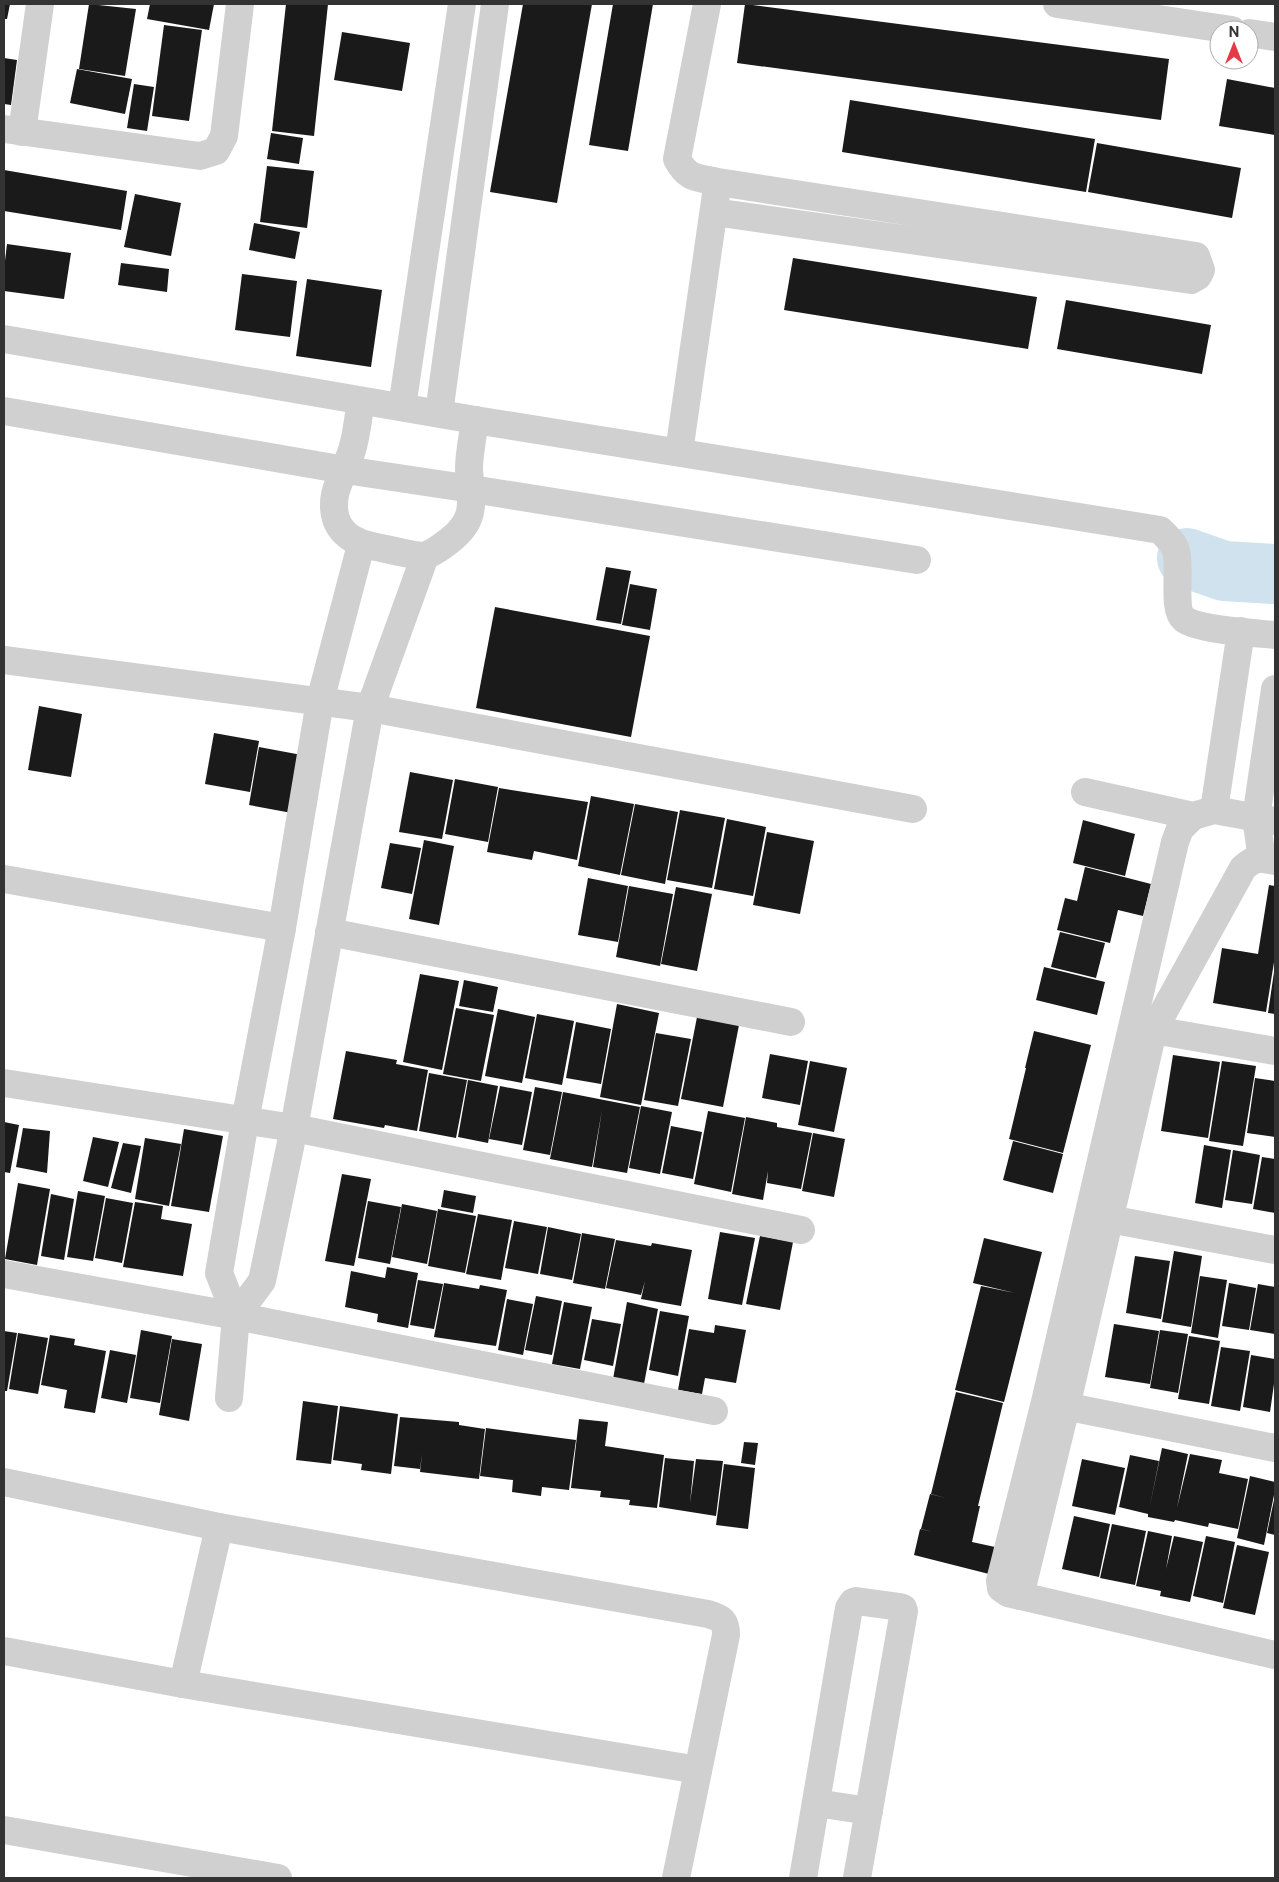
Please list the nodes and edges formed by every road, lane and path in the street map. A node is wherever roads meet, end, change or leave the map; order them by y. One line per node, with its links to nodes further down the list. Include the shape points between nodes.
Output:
1 (40, 4): 10 (street)
2 (240, 4): 10 (street, via 224,136 216,151 200,156)
3 (462, 4): 14 (street)
4 (495, 4): 16 (street)
5 (707, 4): 11 (street, via 677,160 683,171 692,176)
6 (1056, 4): 7 (street)
7 (1209, 27)
8 (1259, 34): 9 (street)
9 (1275, 36)
10 (13, 130)
11 (718, 182): 12 (street); 12 (street, via 1196,256 1201,270 1191,280)
12 (714, 212): 19 (street)
13 (4, 339): 17 (street)
14 (402, 407): 16 (street); 17 (street)
15 (4, 412): 20 (street)
16 (439, 413): 18 (street)
17 (358, 419): 20 (street)
18 (474, 427): 19 (street); 21 (street)
19 (679, 452): 25 (street, via 1160,530 1176,550 1178,611 1184,619 1198,625)
20 (345, 470): 21 (street); 22 (street, via 336,486 336,520 347,535)
21 (471, 478): 23 (street, via 472,504 467,522 458,534); 24 (street)
22 (361, 544): 23 (street); 29 (street)
23 (425, 556): 30 (street)
24 (917, 560)
25 (1241, 631): 26 (street); 33 (street)
26 (1275, 636)
27 (4, 660): 29 (street)
28 (1275, 689): 34 (street)
29 (320, 701): 30 (street); 37 (street)
30 (370, 708): 32 (street); 38 (street)
31 (1085, 792): 33 (street)
32 (913, 809)
33 (1204, 813): 34 (street); 40 (street, via 1180,829 1175,842)
34 (1266, 819): 35 (street)
35 (1269, 860): 40 (street, via 1252,860 1243,868)
36 (4, 879): 37 (street)
37 (282, 928): 43 (street)
38 (329, 932): 39 (street); 44 (street)
39 (791, 1022)
40 (1143, 1028): 41 (street); 45 (street)
41 (1275, 1051)
42 (4, 1083): 43 (street)
43 (245, 1121): 44 (street); 49 (street, via 219,1272)
44 (294, 1128): 46 (street); 49 (street, via 262,1281)
45 (1099, 1217): 47 (street); 51 (street)
46 (801, 1230)
47 (1275, 1250)
48 (4, 1274): 49 (street)
49 (236, 1316): 50 (street); 52 (street)
50 (229, 1398)
51 (1056, 1404): 53 (street); 57 (street, via 1000,1581 1002,1588 1020,1596)
52 (714, 1410)
53 (1275, 1448)
54 (4, 1482): 55 (street)
55 (219, 1527): 58 (street); 59 (street, via 720,1618 726,1626 726,1636)
56 (4, 1651): 58 (street)
57 (1275, 1656)
58 (183, 1684): 59 (street)
59 (698, 1770): 65 (street)
60 (816, 1803): 61 (street); 61 (street, via 851,1604 856,1600 904,1610); 66 (street)
61 (869, 1811): 67 (street)
62 (4, 1830): 63 (street)
63 (150, 1867): 64 (street)
64 (278, 1878)
65 (676, 1878)
66 (802, 1878)
67 (857, 1878)

